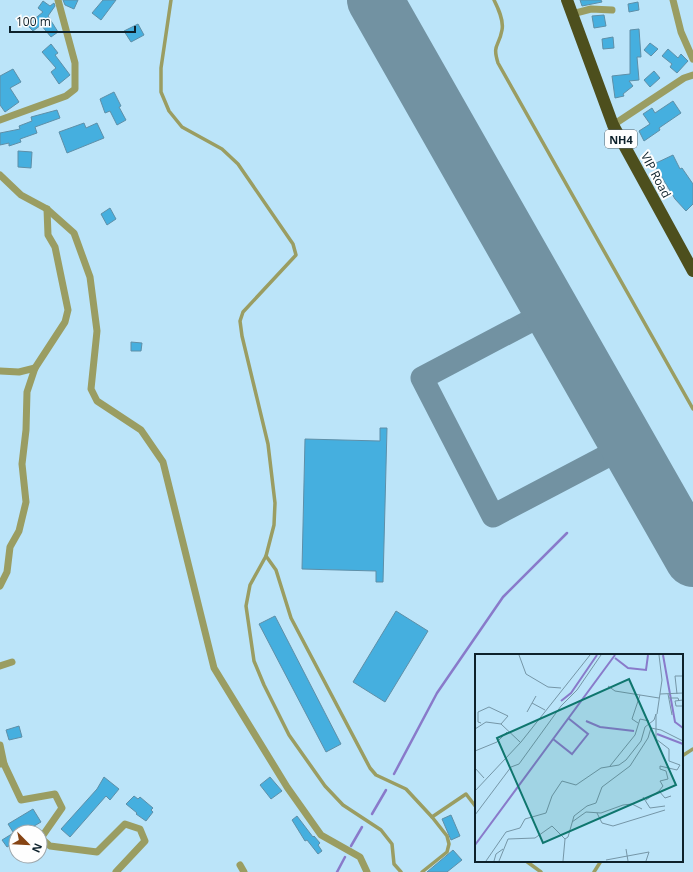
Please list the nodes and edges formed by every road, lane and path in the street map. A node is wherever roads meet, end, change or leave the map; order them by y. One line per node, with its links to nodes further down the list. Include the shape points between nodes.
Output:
1 (58, 0): 10 (street, via 75,63 75,89 66,96)
2 (171, 0): 18 (lane, via 161,68 161,92 169,111 182,127 222,149 238,164 293,244 296,255 243,312 240,321 268,444 275,503 274,525)
3 (494, 0): 17 (lane, via 500,10 503,29 494,51 498,63)
4 (567, 0): 7 (highway, VIP Road / NH4)
5 (673, 0): 8 (street, via 681,32)
6 (612, 10): 7 (street, via 591,10)
7 (572, 14): 11 (highway, VIP Road / NH4)
8 (693, 59)
9 (693, 75): 11 (street, via 684,78)
10 (0, 120)
11 (613, 125): 14 (highway, VIP Road / NH4)
12 (0, 175): 13 (street, via 21,195)
13 (47, 209): 15 (street, via 48,235 55,246 68,310 65,322); 31 (street, via 74,233 90,277 98,331 91,389 97,401 141,430 163,462 214,668 287,787 321,835 360,857)
14 (693, 271)
15 (35, 368): 16 (street, via 19,372); 19 (street, via 27,392 22,464 26,502 19,531 10,547 7,572)
16 (0, 371)
17 (693, 409)
18 (266, 556): 27 (lane, via 276,570 291,618 370,768 376,775 406,789); 32 (lane, via 250,585 246,606 254,661 264,685 289,734 324,786 343,805 381,830 392,844 394,864)
19 (0, 586)
20 (12, 662): 21 (street)
21 (0, 666)
22 (0, 744): 25 (street)
23 (693, 749): 24 (lane)
24 (683, 755)
25 (2, 764): 30 (street, via 22,800 55,794 62,808 41,838 50,846 97,852 125,824 140,830 145,841)
26 (475, 806): 27 (lane, via 466,794)
27 (432, 817): 33 (lane, via 447,836 449,844 447,852)
28 (527, 862): 34 (lane)
29 (600, 862): 35 (lane)
30 (116, 872)
31 (366, 872)
32 (401, 872)
33 (422, 872)
34 (541, 872)
35 (594, 872)

